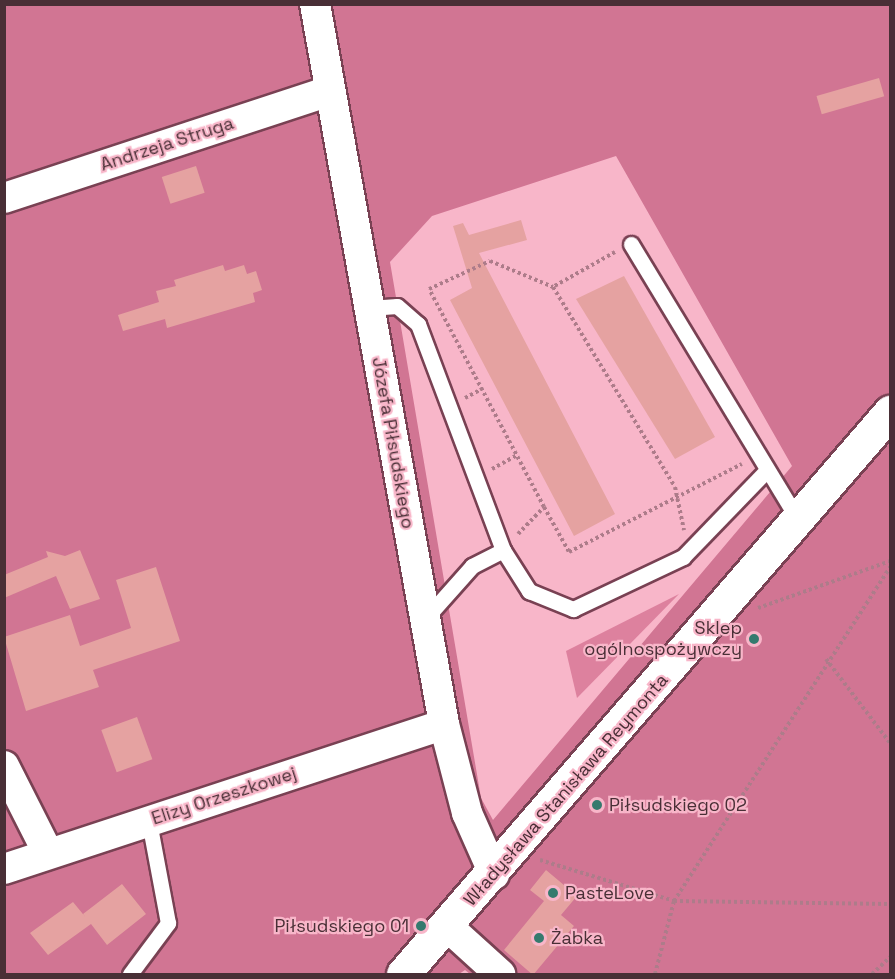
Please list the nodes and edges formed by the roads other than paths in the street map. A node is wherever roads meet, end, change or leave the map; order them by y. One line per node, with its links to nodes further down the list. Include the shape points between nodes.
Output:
1 (315, 4): 2 (street, Józefa Piłsudskiego)
2 (330, 91): 3 (street, Andrzeja Struga); 5 (street, Józefa Piłsudskiego)
3 (4, 198)
4 (631, 244): 7 (lane)
5 (369, 308): 9 (lane, via 397,306 418,324); 10 (street, Józefa Piłsudskiego)
6 (891, 412): 8 (street, Władysława Stanisława Reymonta)
7 (766, 471): 8 (lane); 9 (lane, via 688,551 573,609 529,591)
8 (798, 520): 16 (street, Władysława Stanisława Reymonta)
9 (503, 550): 10 (lane, via 472,566)
10 (425, 619): 11 (street, Józefa Piłsudskiego)
11 (444, 724): 13 (street, Elizy Orzeszkowej); 16 (street, Józefa Piłsudskiego, via 466,813)
12 (4, 766): 14 (street)
13 (149, 820): 14 (street, Elizy Orzeszkowej); 18 (lane, via 168,923)
14 (48, 853): 15 (street, Elizy Orzeszkowej)
15 (4, 868)
16 (494, 874): 17 (street, Władysława Stanisława Reymonta)
17 (447, 926): 19 (street, Władysława Stanisława Reymonta); 20 (street)
18 (130, 975)
19 (403, 975)
20 (500, 975)

